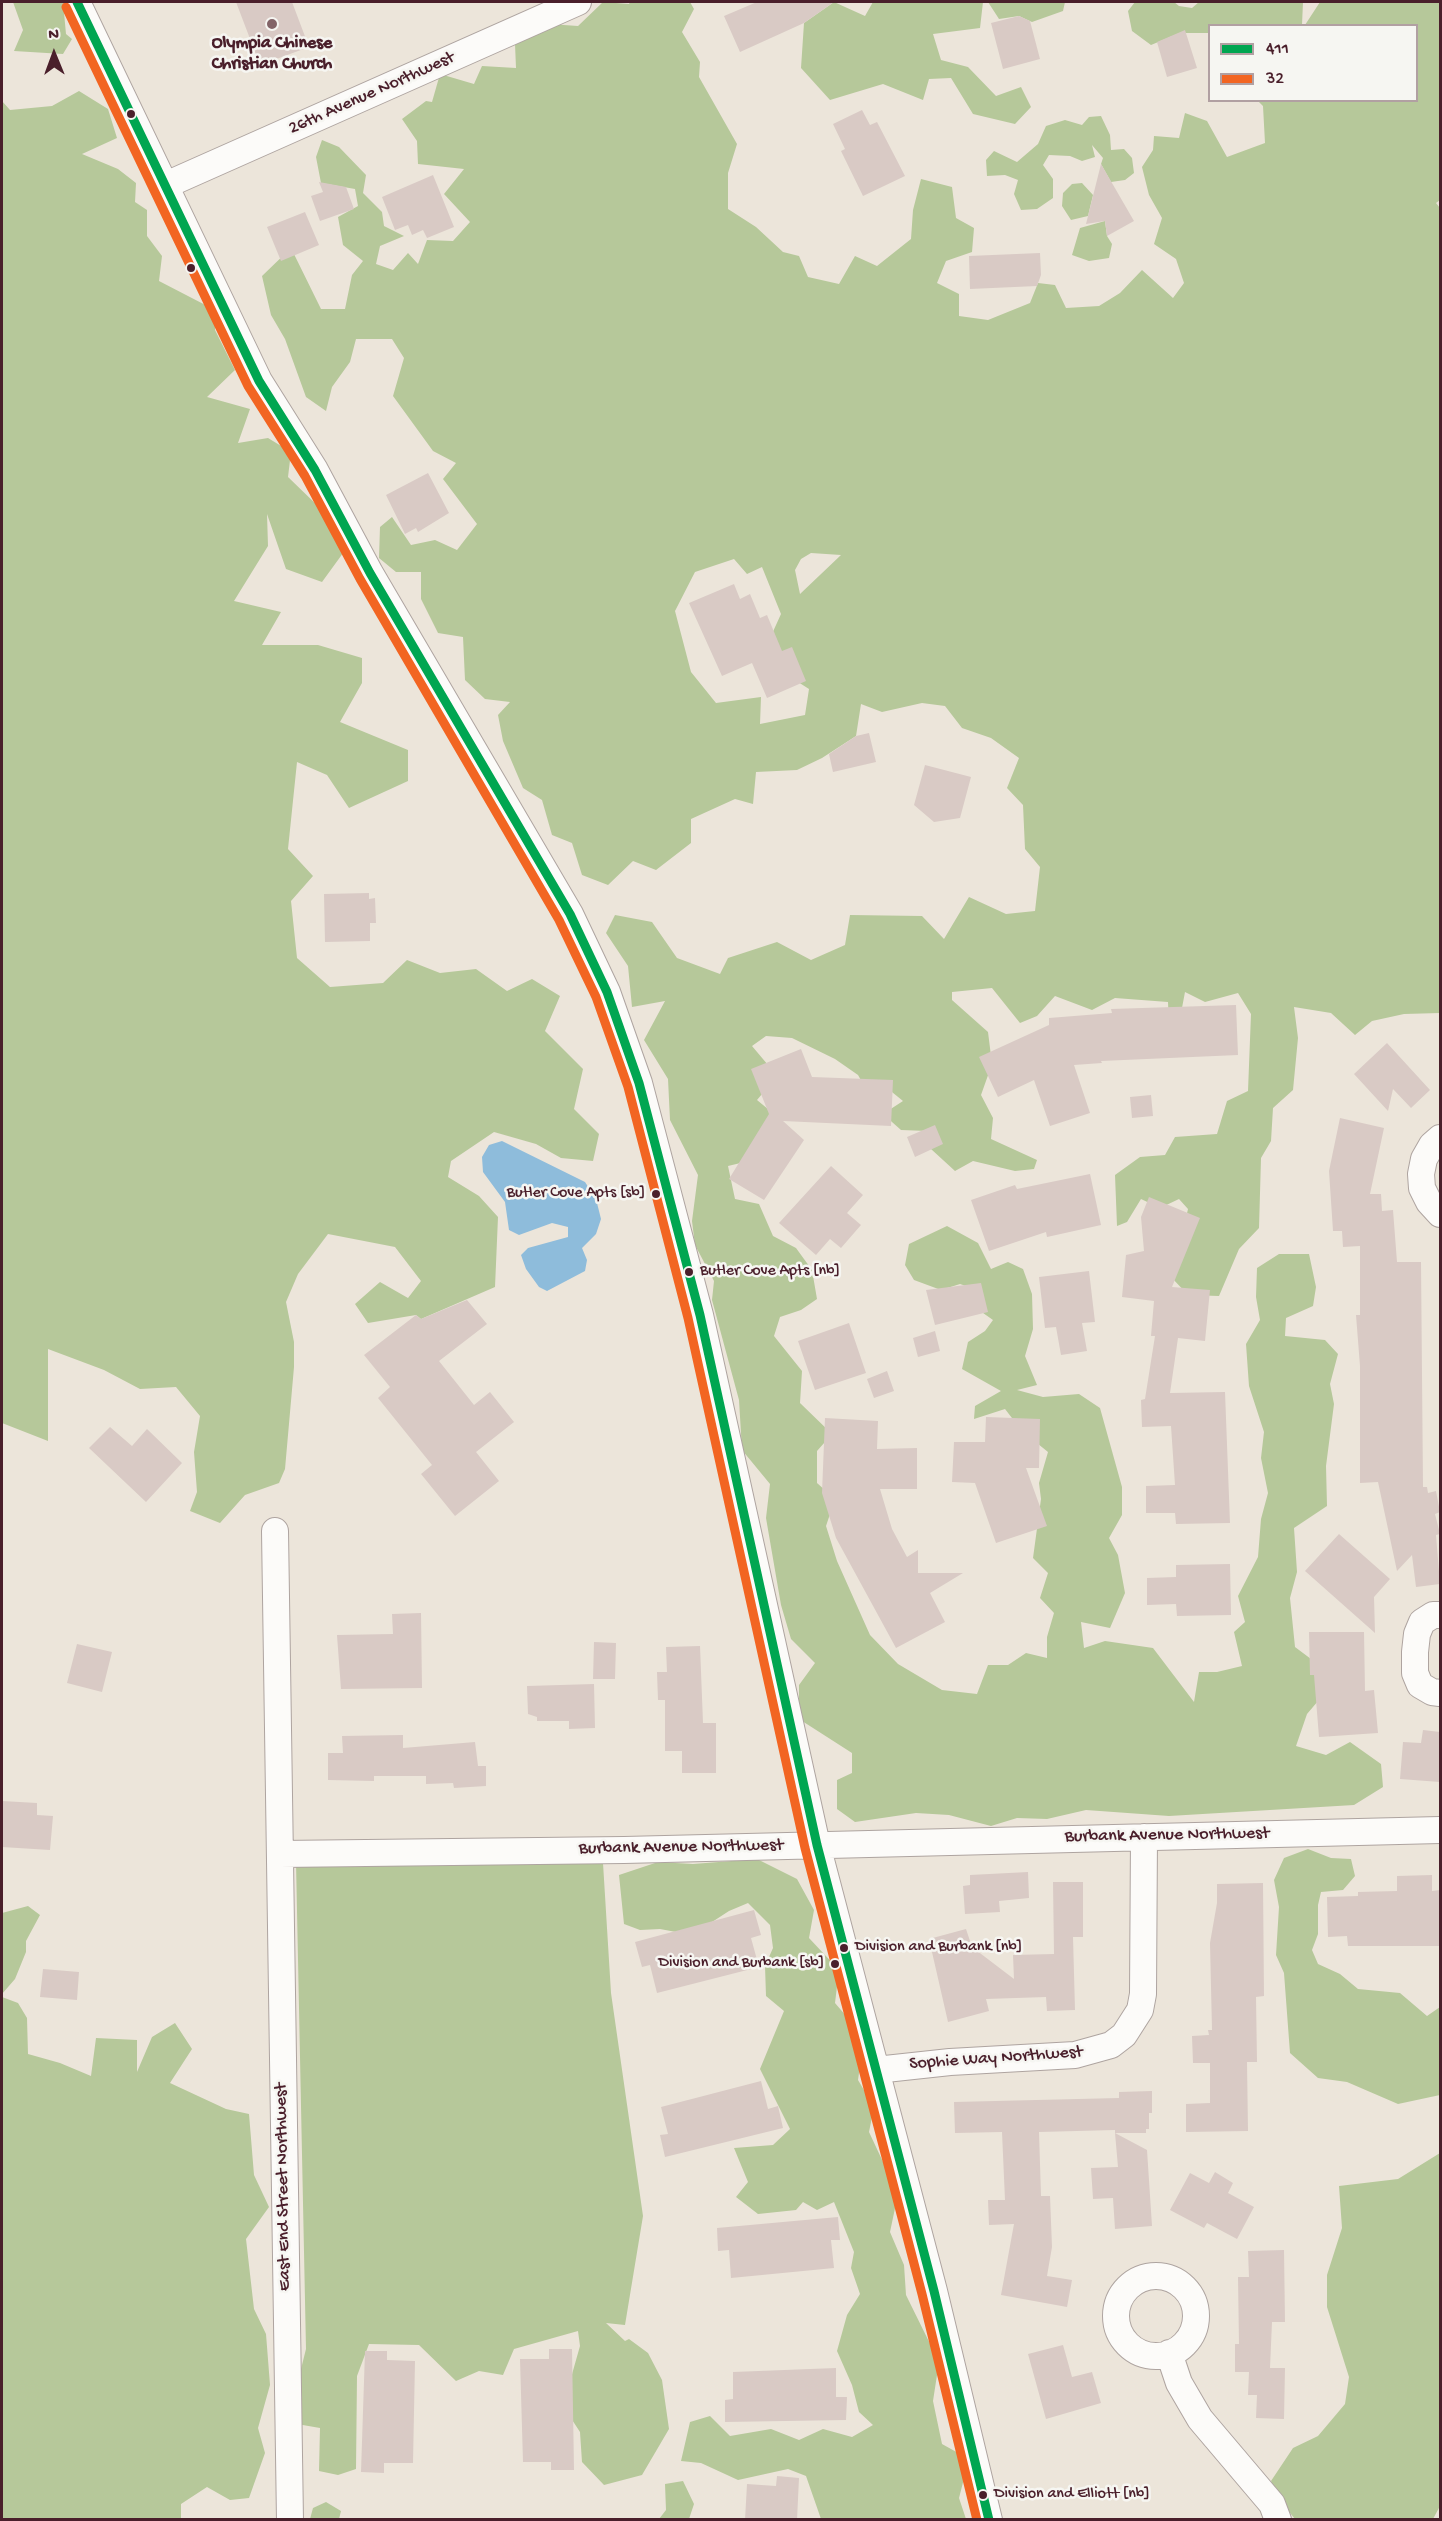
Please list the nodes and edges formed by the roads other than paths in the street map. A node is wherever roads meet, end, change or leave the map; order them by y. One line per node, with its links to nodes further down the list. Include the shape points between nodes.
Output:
1 (77, 2): 3 (street)
2 (578, 2): 3 (street, 26th Avenue Northwest)
3 (166, 185): 11 (street, via 259,381 315,470 370,573 570,914 607,992 639,1083 700,1316)
4 (1440, 1138): 5 (street, via 1424,1159 1421,1174 1422,1188)
5 (1440, 1214)
6 (275, 1531): 12 (street)
7 (1440, 1615): 8 (street, via 1422,1622 1415,1652 1415,1673 1420,1685)
8 (1440, 1693)
9 (1440, 1830): 10 (street, Burbank Avenue Northwest)
10 (1144, 1837): 11 (street, Burbank Avenue Northwest); 13 (street, Sophie Way Northwest, via 1143,1994 1140,2010 1124,2035 1111,2045 1075,2055)
11 (817, 1845): 12 (street, Burbank Avenue Northwest); 13 (street)
12 (280, 1854): 15 (street, East End Street Northwest)
13 (876, 2070): 16 (street)
14 (1169, 2353): 17 (street, via 1179,2383 1200,2419 1272,2504)
15 (290, 2520)
16 (989, 2520)
17 (1278, 2520)

